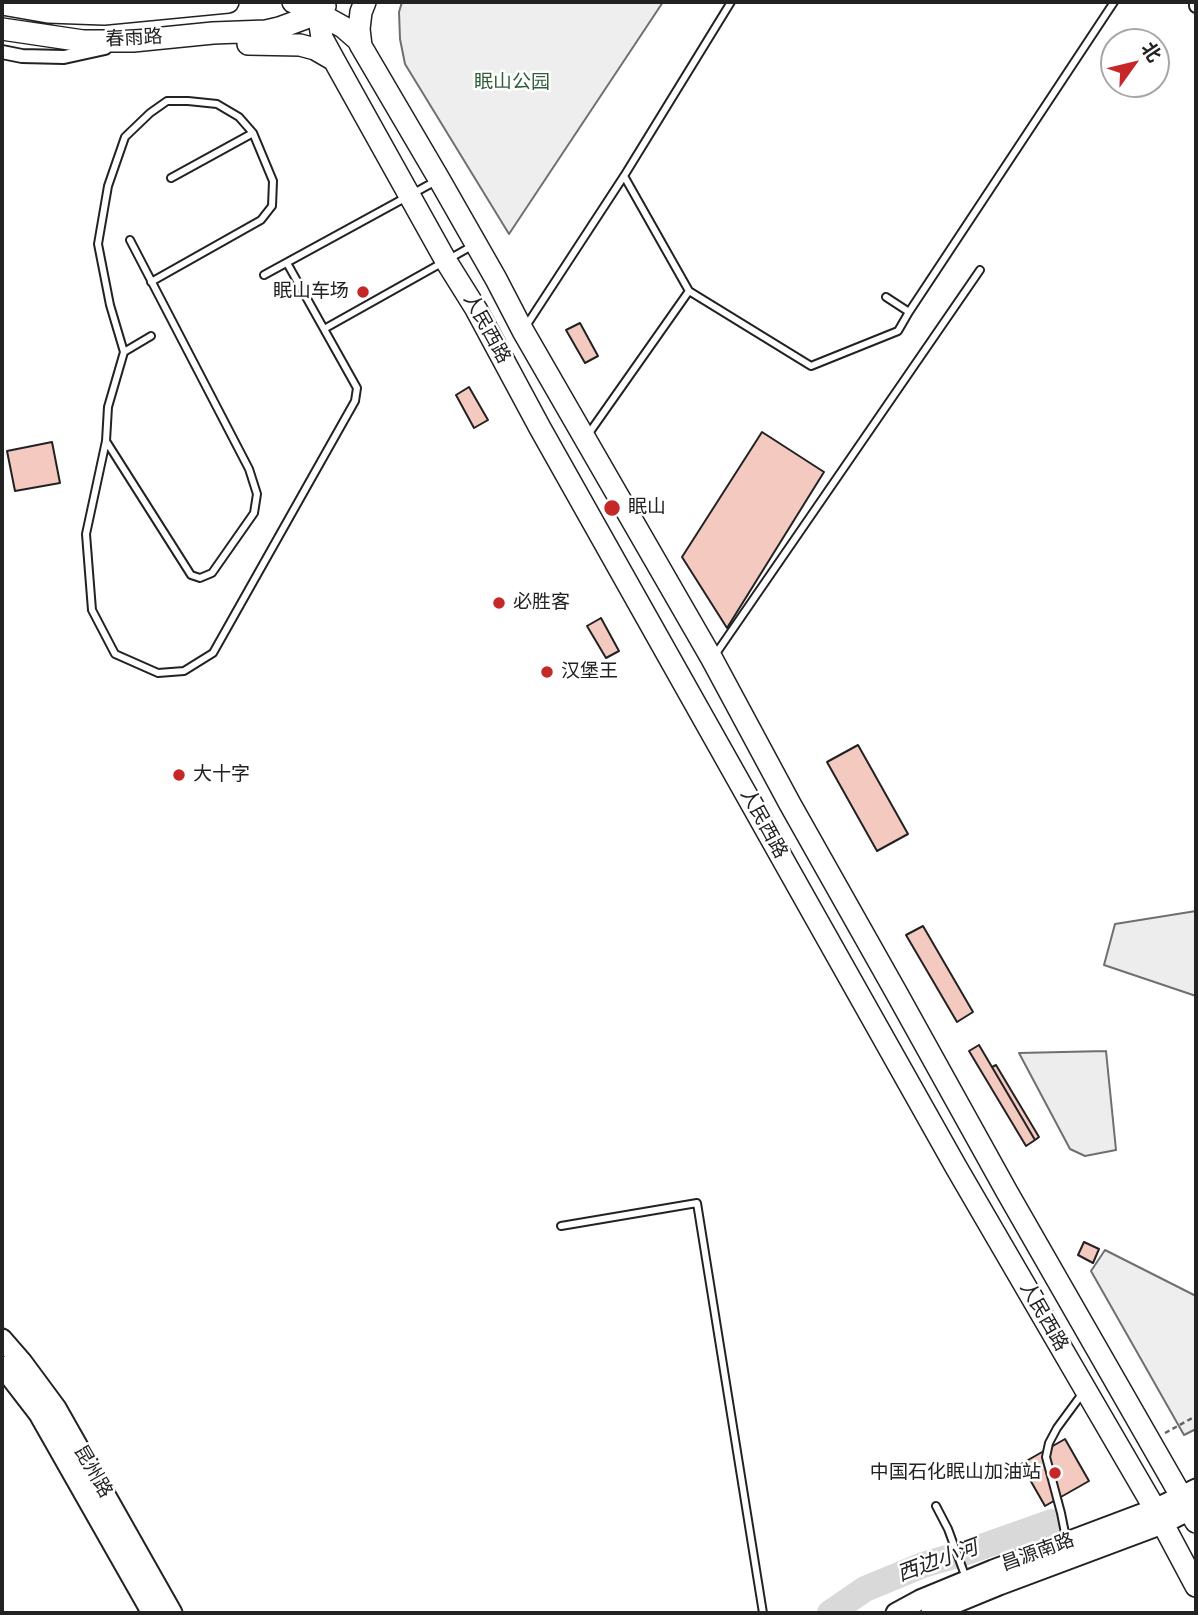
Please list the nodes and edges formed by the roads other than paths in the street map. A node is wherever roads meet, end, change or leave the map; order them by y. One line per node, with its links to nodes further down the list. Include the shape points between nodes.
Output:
1 (228, 2): 6 (main road, 春雨路, via 104,14)
2 (293, 2): 7 (main road)
3 (365, 2): 10 (main road, via 359,29)
4 (731, 2): 14 (lane)
5 (1114, 2): 27 (lane)
6 (2, 4)
7 (322, 8): 9 (main road, 春雨路, via 285,27 266,31); 10 (main road); 12 (main road, 人民西路, via 322,38)
8 (2, 29): 9 (main road, 春雨路, via 83,41)
9 (133, 41): 11 (street, via 64,57); 12 (main road, via 300,45)
10 (361, 46): 16 (main road, 人民西路)
11 (2, 52)
12 (334, 60): 17 (main road, 人民西路)
13 (253, 133): 15 (lane); 24 (lane, via 273,181 272,206 261,220); 31 (lane, via 239,117 217,104 188,101 167,102 125,136 108,186 98,244)
14 (624, 176): 25 (lane); 29 (lane)
15 (171, 178)
16 (439, 179): 17 (lane); 19 (main road, 人民西路)
17 (410, 195): 20 (main road, 人民西路); 21 (lane)
18 (130, 240): 24 (lane)
19 (476, 244): 20 (lane); 29 (main road, 人民西路)
20 (446, 261): 28 (lane); 38 (main road, 人民西路)
21 (287, 263): 23 (lane); 28 (lane)
22 (980, 270): 34 (lane)
23 (264, 275)
24 (151, 282): 33 (lane, via 249,469 257,494 254,513 212,573 200,578 191,575)
25 (689, 291): 27 (lane, via 811,366 898,331); 32 (lane)
26 (886, 297): 27 (lane)
27 (909, 312)
28 (324, 329): 33 (lane, via 357,388 355,401 213,653 184,671 158,673 115,654 92,610 86,534)
29 (523, 331): 32 (main road, 人民西路)
30 (151, 336): 31 (lane)
31 (124, 352): 33 (lane, via 107,407)
32 (585, 439): 34 (main road, 人民西路)
33 (106, 441)
34 (712, 659): 39 (main road, 人民西路, via 1007,1192)
35 (561, 1226): 47 (lane, via 697,1203)
36 (2, 1339): 46 (street, 昆州路, via 56,1408)
37 (2, 1366): 45 (street, 昆州路, via 38,1414)
38 (1086, 1390): 41 (main road, 人民西路); 42 (lane, via 1065,1415 1046,1457)
39 (1192, 1505): 41 (street, 昌源南路)
40 (936, 1506): 43 (lane)
41 (1158, 1517): 42 (street, 昌源南路); 43 (street, 昌源南路); 44 (main road, 人民西路)
42 (1066, 1542): 43 (street, 昌源南路)
43 (967, 1582): 48 (street, 昌源南路); 49 (street, 昌源南路)
44 (1196, 1586)
45 (152, 1613)
46 (172, 1613)
47 (762, 1613)
48 (895, 1613)
49 (931, 1613)

